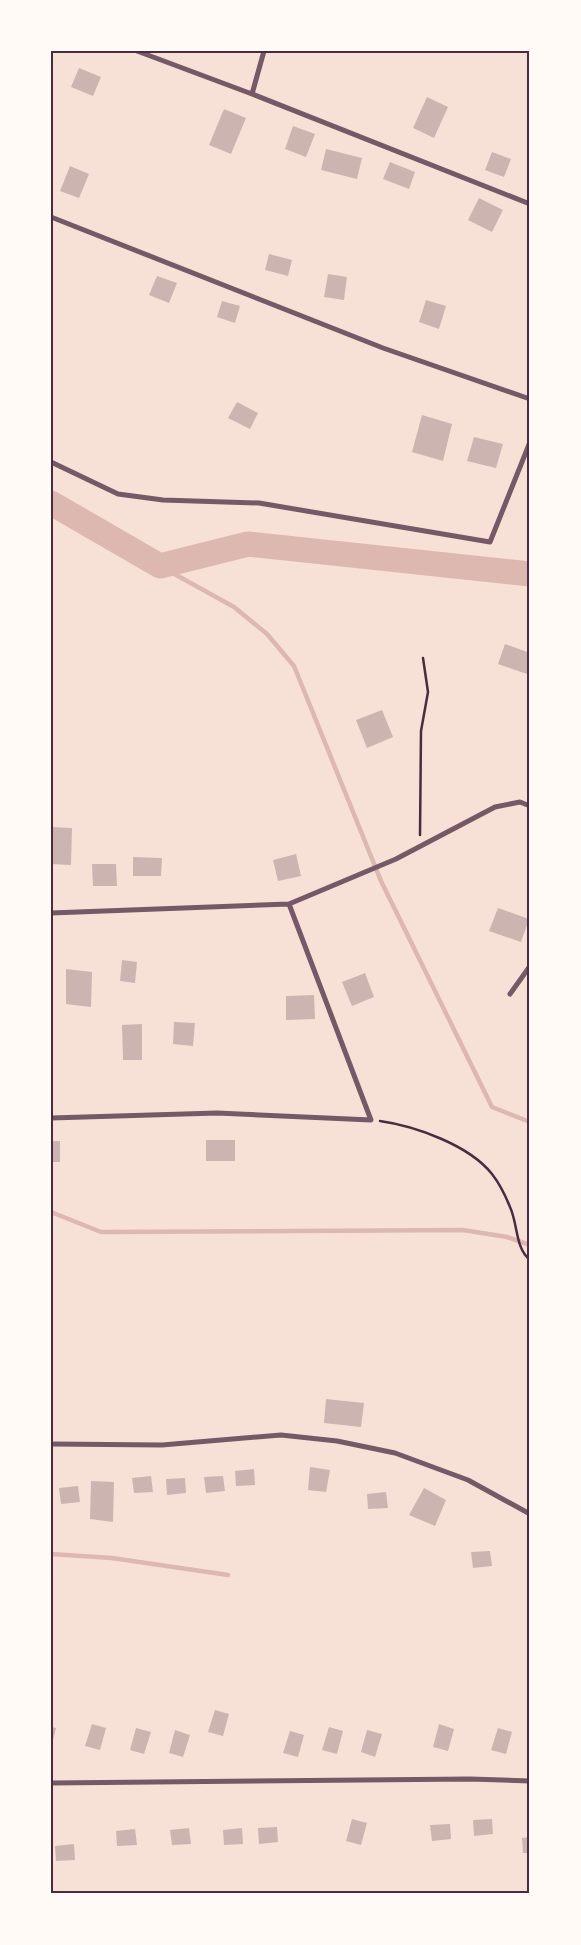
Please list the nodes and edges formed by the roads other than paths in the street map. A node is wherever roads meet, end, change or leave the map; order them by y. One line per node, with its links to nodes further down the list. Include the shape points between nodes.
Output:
1 (137, 51): 3 (street)
2 (264, 51): 3 (street)
3 (252, 94): 4 (street)
4 (530, 204)
5 (51, 216): 6 (street, via 384,348)
6 (530, 399)
7 (530, 442): 8 (street, via 490,542 259,503 163,500 118,494)
8 (51, 462)
9 (530, 806): 10 (street, via 520,802 495,807 396,859)
10 (289, 904): 11 (street); 14 (street, via 371,1120 217,1113)
11 (51, 913)
12 (530, 966): 13 (street)
13 (510, 994)
14 (51, 1118)
15 (51, 1444): 16 (street, via 162,1446 281,1435 338,1441 395,1453 468,1480)
16 (530, 1514)
17 (530, 1781): 18 (street)
18 (51, 1783)

